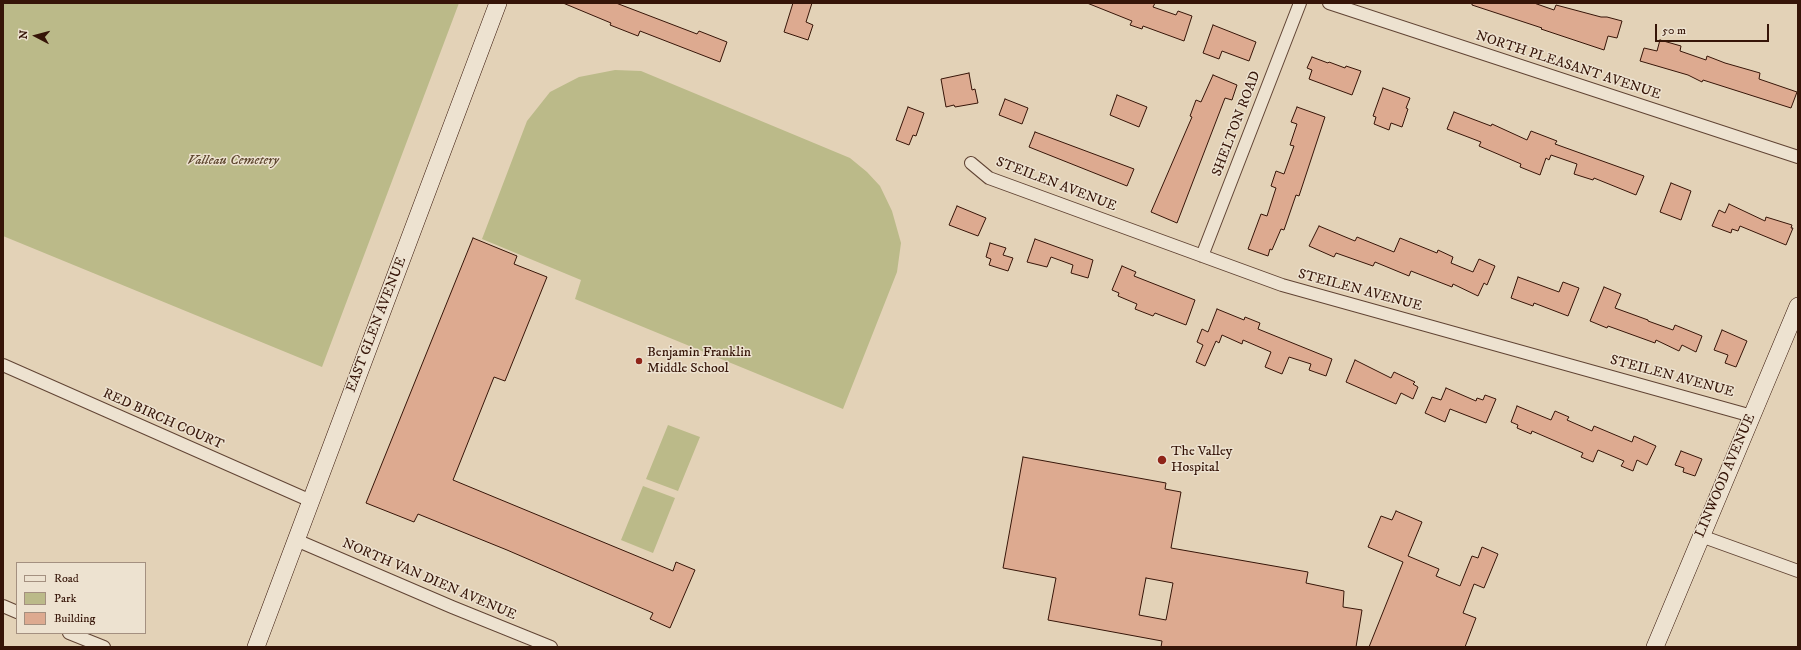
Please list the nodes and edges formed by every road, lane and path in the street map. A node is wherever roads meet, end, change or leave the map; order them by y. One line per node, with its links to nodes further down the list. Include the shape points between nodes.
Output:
1 (498, 3): 10 (street, EAST GLEN AVENUE)
2 (1300, 3): 6 (street, SHELTON ROAD)
3 (1329, 3): 4 (street, NORTH PLEASANT AVENUE)
4 (1798, 157)
5 (971, 163): 6 (street, STEILEN AVENUE, via 989,178)
6 (1202, 256): 9 (street, STEILEN AVENUE, via 1282,285)
7 (1798, 306): 9 (street, LINWOOD AVENUE)
8 (3, 365): 10 (street, RED BIRCH COURT)
9 (1752, 416): 11 (street, LINWOOD AVENUE)
10 (310, 501): 12 (street, EAST GLEN AVENUE)
11 (1701, 536): 13 (street); 20 (street, LINWOOD AVENUE)
12 (296, 540): 18 (street, EAST GLEN AVENUE); 19 (street, NORTH VAN DIEN AVENUE)
13 (1798, 571)
14 (3, 606): 15 (street)
15 (16, 612)
16 (72, 634): 17 (street)
17 (104, 647)
18 (256, 647)
19 (551, 647)
20 (1655, 647)

